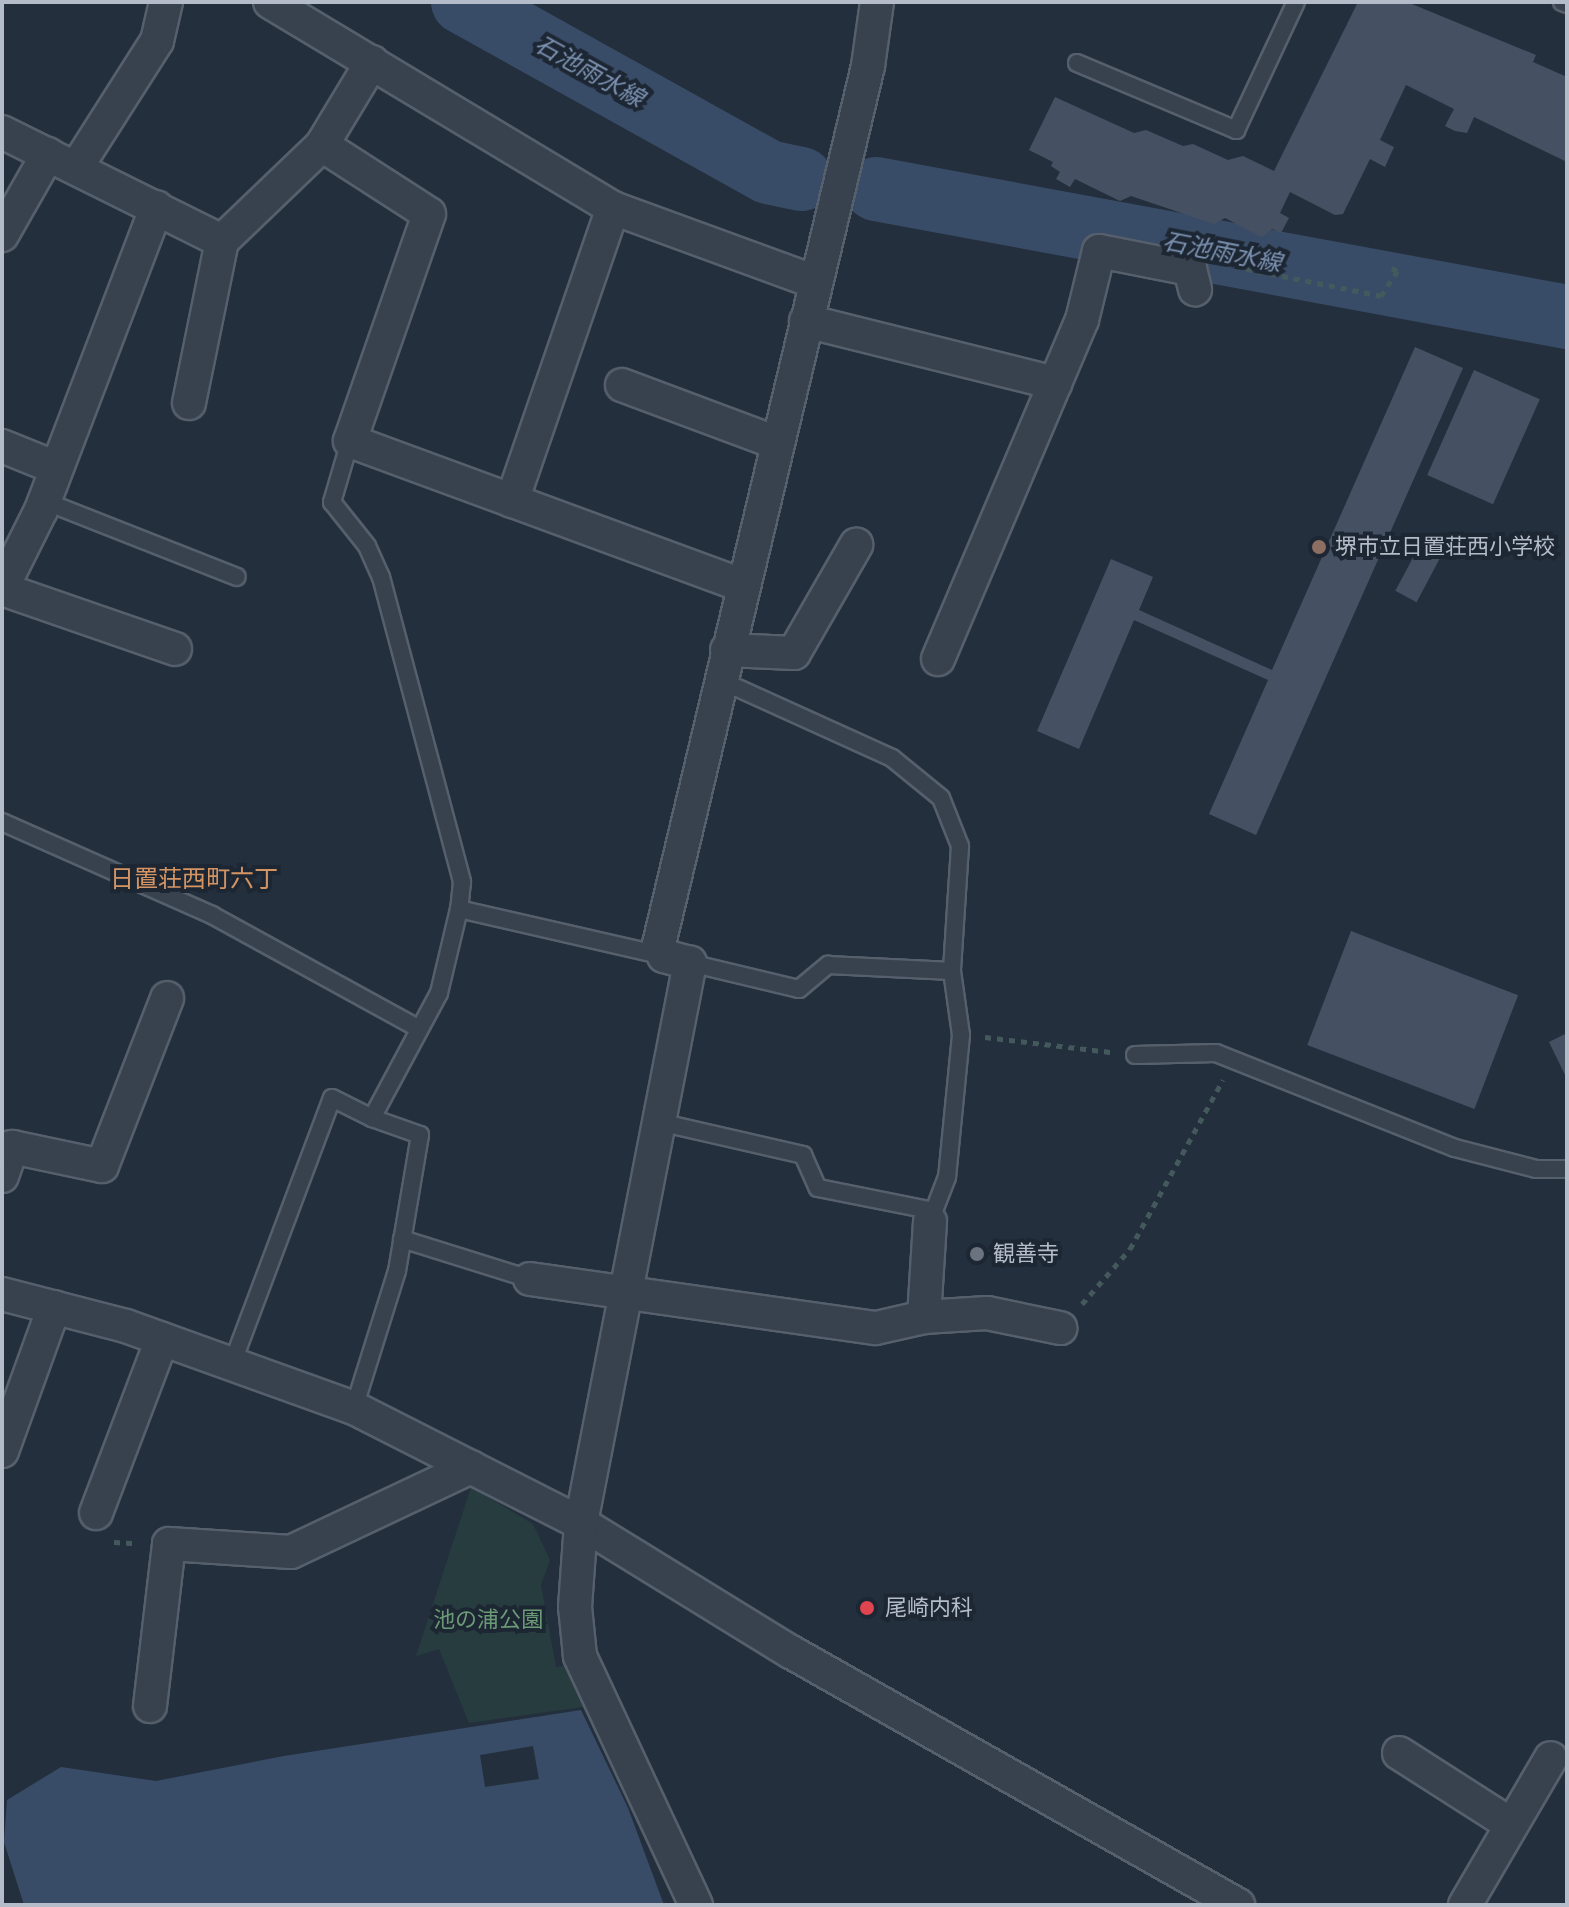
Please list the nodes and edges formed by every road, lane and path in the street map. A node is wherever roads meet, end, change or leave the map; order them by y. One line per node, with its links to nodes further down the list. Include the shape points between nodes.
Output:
1 (166, 2): 9 (street, via 157,41)
2 (270, 2): 5 (street)
3 (877, 2): 16 (street, via 868,66)
4 (1296, 2): 6 (lane, via 1236,130)
5 (372, 62): 8 (street); 11 (street)
6 (1077, 63)
7 (2, 132): 9 (street)
8 (322, 145): 13 (street); 21 (street, via 429,214)
9 (62, 161): 10 (street); 12 (street)
10 (157, 207): 13 (street); 24 (street)
11 (613, 208): 16 (street); 26 (street)
12 (2, 235)
13 (222, 241): 20 (street)
14 (1387, 265): 15 (path, via 1397,271 1381,296 1202,260)
15 (1192, 279): 18 (street, via 1099,251 1082,320)
16 (815, 282): 17 (street)
17 (806, 321): 18 (street); 22 (street)
18 (1055, 383): 32 (street)
19 (622, 385): 22 (street)
20 (189, 403)
21 (350, 441): 26 (street); 35 (lane, via 332,502 367,546 381,577 462,882)
22 (777, 443): 29 (street)
23 (2, 446): 24 (street)
24 (54, 467): 25 (street)
25 (44, 501): 28 (lane); 30 (street)
26 (512, 501): 29 (street)
27 (856, 545): 33 (street, via 794,653)
28 (237, 577)
29 (742, 585): 33 (street)
30 (2, 589): 31 (street)
31 (175, 649)
32 (938, 659)
33 (723, 665): 36 (street, via 659,944); 37 (lane, via 892,758 941,798 960,846)
34 (2, 822): 39 (lane, via 212,915)
35 (459, 909): 36 (lane); 39 (lane, via 439,993)
36 (677, 960): 37 (lane, via 799,989 828,965); 44 (street)
37 (952, 971): 40 (lane)
38 (167, 998): 46 (street, via 102,1166 12,1147)
39 (419, 1029): 43 (lane)
40 (961, 1035): 41 (path); 47 (lane, via 947,1177)
41 (1135, 1055): 42 (lane, via 1216,1053)
42 (1234, 1060): 45 (lane, via 1455,1148 1536,1169); 54 (path, via 1130,1249)
43 (372, 1118): 48 (lane, via 420,1135); 56 (lane, via 332,1098)
44 (659, 1122): 47 (lane, via 803,1155 818,1188); 50 (street)
45 (1567, 1169)
46 (2, 1176)
47 (932, 1216): 53 (street)
48 (402, 1239): 49 (lane); 57 (lane)
49 (530, 1279): 50 (street)
50 (624, 1291): 53 (street, via 876,1328); 61 (street)
51 (2, 1294): 52 (street)
52 (54, 1307): 55 (street); 58 (street)
53 (924, 1317): 54 (street, via 987,1313)
54 (1060, 1328)
55 (162, 1339): 56 (street); 60 (street)
56 (232, 1364): 57 (street)
57 (354, 1408): 59 (street)
58 (2, 1451)
59 (471, 1467): 61 (street); 62 (street, via 291,1552 169,1544)
60 (96, 1513)
61 (581, 1523): 66 (street, via 575,1607 580,1656); 67 (street, via 791,1652)
62 (150, 1706)
63 (1399, 1753): 65 (street)
64 (1551, 1758): 65 (street)
65 (1510, 1824): 68 (street)
66 (696, 1905)
67 (1238, 1905)
68 (1465, 1905)

